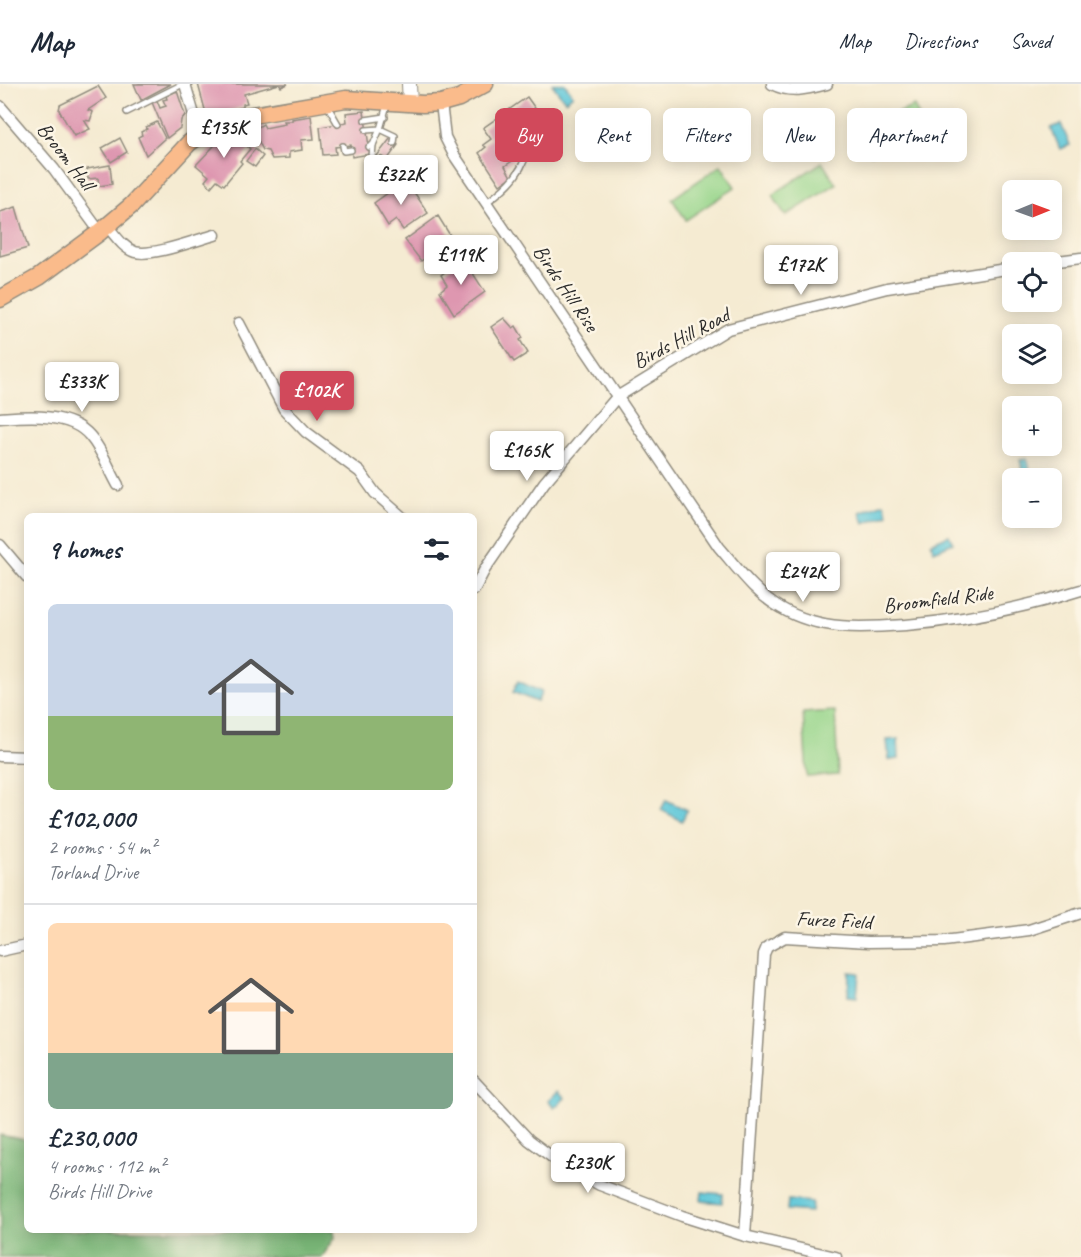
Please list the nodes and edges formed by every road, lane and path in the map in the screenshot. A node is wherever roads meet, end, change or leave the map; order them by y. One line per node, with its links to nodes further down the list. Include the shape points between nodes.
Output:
1 (184, 84): 11 (lane); 16 (street)
2 (409, 84): 8 (street)
3 (485, 84): 7 (main road)
4 (772, 84): 5 (street, via 797,91)
5 (827, 84)
6 (325, 102): 10 (main road, via 346,99); 13 (lane, via 337,122); 16 (main road, via 247,116)
7 (441, 103): 8 (main road); 22 (street, Birds Hill Rise, via 448,146)
8 (411, 104): 10 (main road)
9 (0, 106): 23 (street, Broom Hall)
10 (386, 109): 12 (lane); 14 (lane)
11 (127, 112)
12 (365, 120)
13 (346, 121)
14 (380, 129): 15 (lane); 17 (lane, via 396,136); 20 (lane, via 371,146 372,157)
15 (366, 130)
16 (200, 135): 23 (main road)
17 (394, 142)
18 (343, 146): 19 (lane, via 344,151)
19 (351, 150)
20 (381, 160)
21 (523, 162): 22 (lane, via 516,178)
22 (486, 203): 30 (street, Birds Hill Rise)
23 (104, 229): 24 (street, Broom Hall, via 134,252 147,254); 28 (main road, via 47,271)
24 (215, 234)
25 (1081, 258): 26 (street)
26 (1062, 260)
27 (1002, 270): 30 (street, Birds Hill Road, via 887,288 728,329)
28 (0, 299)
29 (239, 323): 33 (street, via 284,409 306,432 360,472 375,493)
30 (617, 397): 35 (street, Birds Hill Road); 37 (street, Broomfield Ride, via 719,547 749,582 779,608 802,619 860,628 939,622 1033,605)
31 (0, 418): 32 (street, via 45,417 77,426 96,443)
32 (118, 485)
33 (398, 513)
34 (0, 545): 36 (street)
35 (479, 567)
36 (24, 573)
37 (1081, 590)
38 (0, 756): 39 (street)
39 (24, 757)
40 (1081, 913): 44 (street, Furze Field, via 1029,930 944,941 786,937 768,947 764,954)
41 (24, 946): 42 (street)
42 (0, 951)
43 (477, 1085): 44 (street, via 529,1140 560,1163 600,1185)
44 (745, 1236): 45 (street)
45 (836, 1257)

